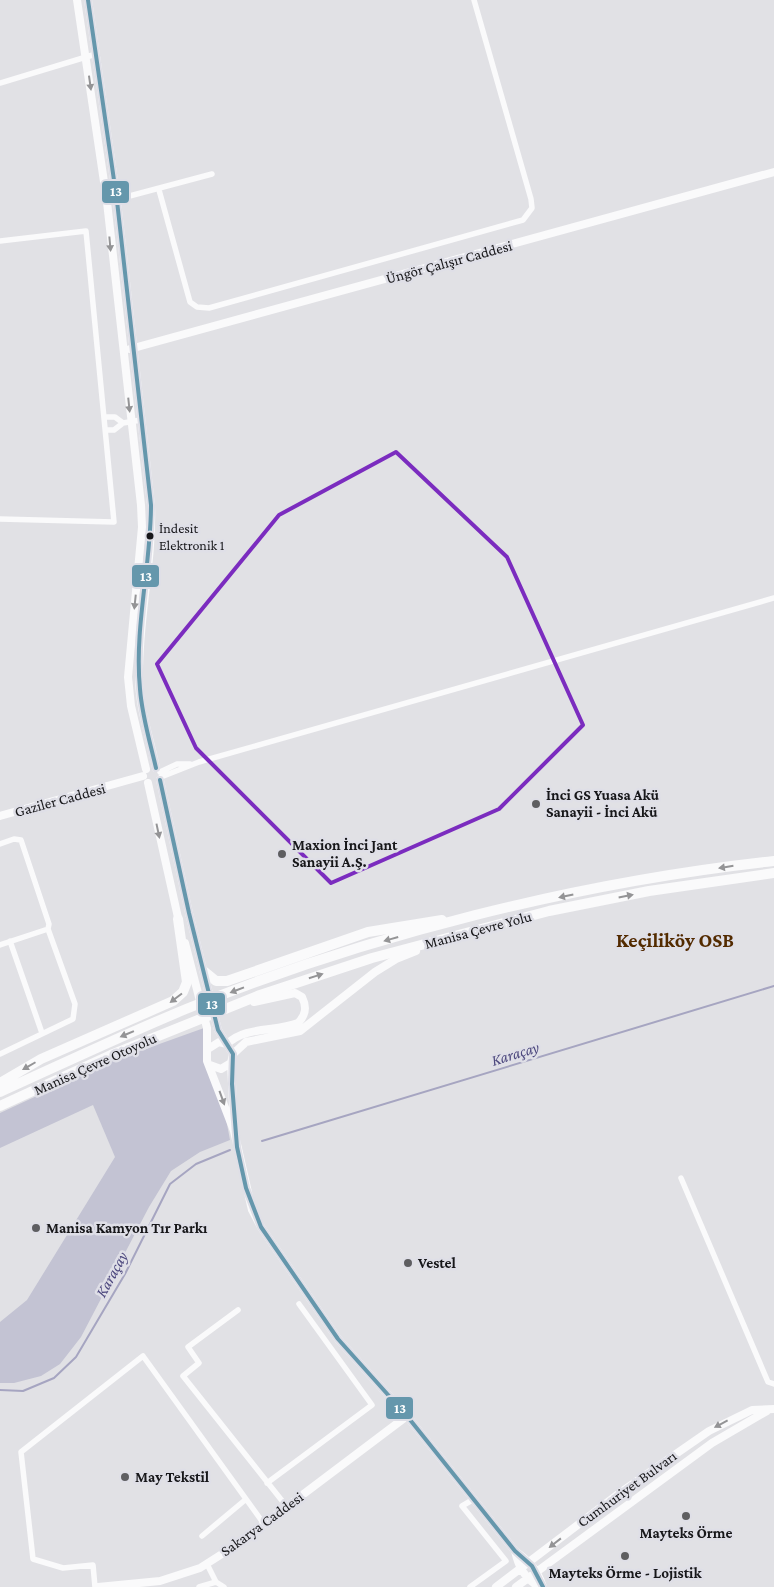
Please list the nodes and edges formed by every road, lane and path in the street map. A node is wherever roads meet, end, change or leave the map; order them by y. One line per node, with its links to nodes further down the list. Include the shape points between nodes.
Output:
1 (77, 0): 5 (street)
2 (88, 0): 4 (street)
3 (474, 0): 9 (street, via 532,208 522,220 209,308 197,307 190,302)
4 (96, 54): 5 (street); 10 (street)
5 (86, 58): 6 (street); 11 (street, one-way to 11)
6 (0, 83)
7 (774, 172): 13 (street, Üngör Çalışır Caddesi)
8 (212, 174): 9 (street)
9 (158, 190): 10 (street)
10 (117, 201): 11 (street); 13 (street)
11 (107, 202): 14 (street, one-way to 14)
12 (0, 241): 15 (street, via 86,231)
13 (134, 348): 14 (street, Üngör Çalışır Caddesi); 16 (street)
14 (123, 349): 17 (street, one-way to 17)
15 (104, 417): 17 (street); 18 (street)
16 (141, 420): 17 (street); 21 (street, via 152,522 139,678 142,708)
17 (126, 422): 18 (street, via 114,430); 22 (street, one-way to 22, via 142,528 128,677)
18 (106, 430): 19 (street, via 114,522)
19 (0, 519)
20 (774, 598): 21 (street)
21 (159, 774): 22 (street); 22 (street, via 156,784); 33 (street, via 188,914)
22 (146, 777): 23 (street, Gaziler Caddesi); 28 (street, one-way to 28)
23 (0, 816)
24 (0, 844): 29 (street, via 21,840)
25 (774, 861): 27 (highway, Manisa Çevre Yolu, one-way to 27, via 616,885)
26 (774, 873): 30 (highway, Manisa Çevre Yolu, one-way to 26, via 549,911 630,895)
27 (475, 916): 33 (highway, via 368,932 227,982 216,981); 43 (highway, Manisa Çevre Yolu, one-way to 43, via 345,952 188,1008)
28 (178, 919): 38 (street, via 199,990); 42 (highway, one-way to 42, via 187,982 174,1001 41,1059)
29 (48, 929): 31 (street); 36 (street, via 75,1004 73,1018)
30 (474, 932): 34 (highway, Manisa Çevre Yolu, one-way to 30, via 372,958); 40 (street, via 396,959 300,1031 246,1042)
31 (10, 941): 32 (street); 36 (street)
32 (0, 945)
33 (204, 972): 37 (street, via 218,1030)
34 (235, 1006): 35 (highway, Manisa Çevre Yolu); 37 (street, via 295,993 302,996 305,1010 298,1023 238,1036)
35 (192, 1023): 44 (highway, Manisa Çevre Otoyolu, via 110,1055)
36 (42, 1033): 39 (street)
37 (226, 1044): 38 (street, via 219,1042); 40 (street)
38 (208, 1049): 41 (street, via 206,1057)
39 (0, 1054)
40 (232, 1058): 41 (street, via 221,1069); 45 (street)
41 (210, 1065): 45 (street, one-way to 45)
42 (0, 1083)
43 (0, 1092)
44 (0, 1106)
45 (234, 1131): 51 (street, via 252,1210 261,1227 338,1339)
46 (681, 1178): 49 (street, via 768,1382)
47 (299, 1304): 52 (street, via 372,1405)
48 (238, 1310): 52 (street, via 188,1347 199,1363 182,1376)
49 (774, 1384)
50 (771, 1410): 53 (street, Cumhuriyet Bulvarı, one-way to 53, via 752,1410 708,1430); 56 (street, Cumhuriyet Bulvarı, via 712,1443)
51 (407, 1416): 54 (street); 57 (street, Sakarya Caddesi)
52 (267, 1483): 57 (street)
53 (622, 1492): 56 (street); 61 (street, Cumhuriyet Bulvarı, one-way to 61)
54 (474, 1499): 60 (street); 71 (street, via 462,1506 506,1561)
55 (245, 1500): 58 (street); 59 (street); 68 (street, via 143,1356 21,1452 34,1559 63,1568 93,1565)
56 (630, 1503): 64 (street, Cumhuriyet Bulvarı)
57 (287, 1507): 58 (street, Sakarya Caddesi)
58 (264, 1524): 62 (street, Sakarya Caddesi)
59 (202, 1536)
60 (515, 1551): 61 (street); 63 (street)
61 (531, 1562): 63 (street, Cumhuriyet Bulvarı); 64 (street)
62 (207, 1564): 66 (street); 67 (street, Sakarya Caddesi, via 176,1577)
63 (520, 1570): 65 (street); 72 (street, Cumhuriyet Bulvarı)
64 (538, 1572): 65 (street, Cumhuriyet Bulvarı); 75 (street)
65 (527, 1579): 73 (street, Cumhuriyet Bulvarı); 74 (street)
66 (216, 1582): 69 (street); 70 (street)
67 (115, 1586): 68 (street, Sakarya Caddesi)
68 (97, 1587)
69 (199, 1587)
70 (224, 1587)
71 (470, 1587)
72 (496, 1587)
73 (516, 1587)
74 (539, 1587)
75 (543, 1587)

